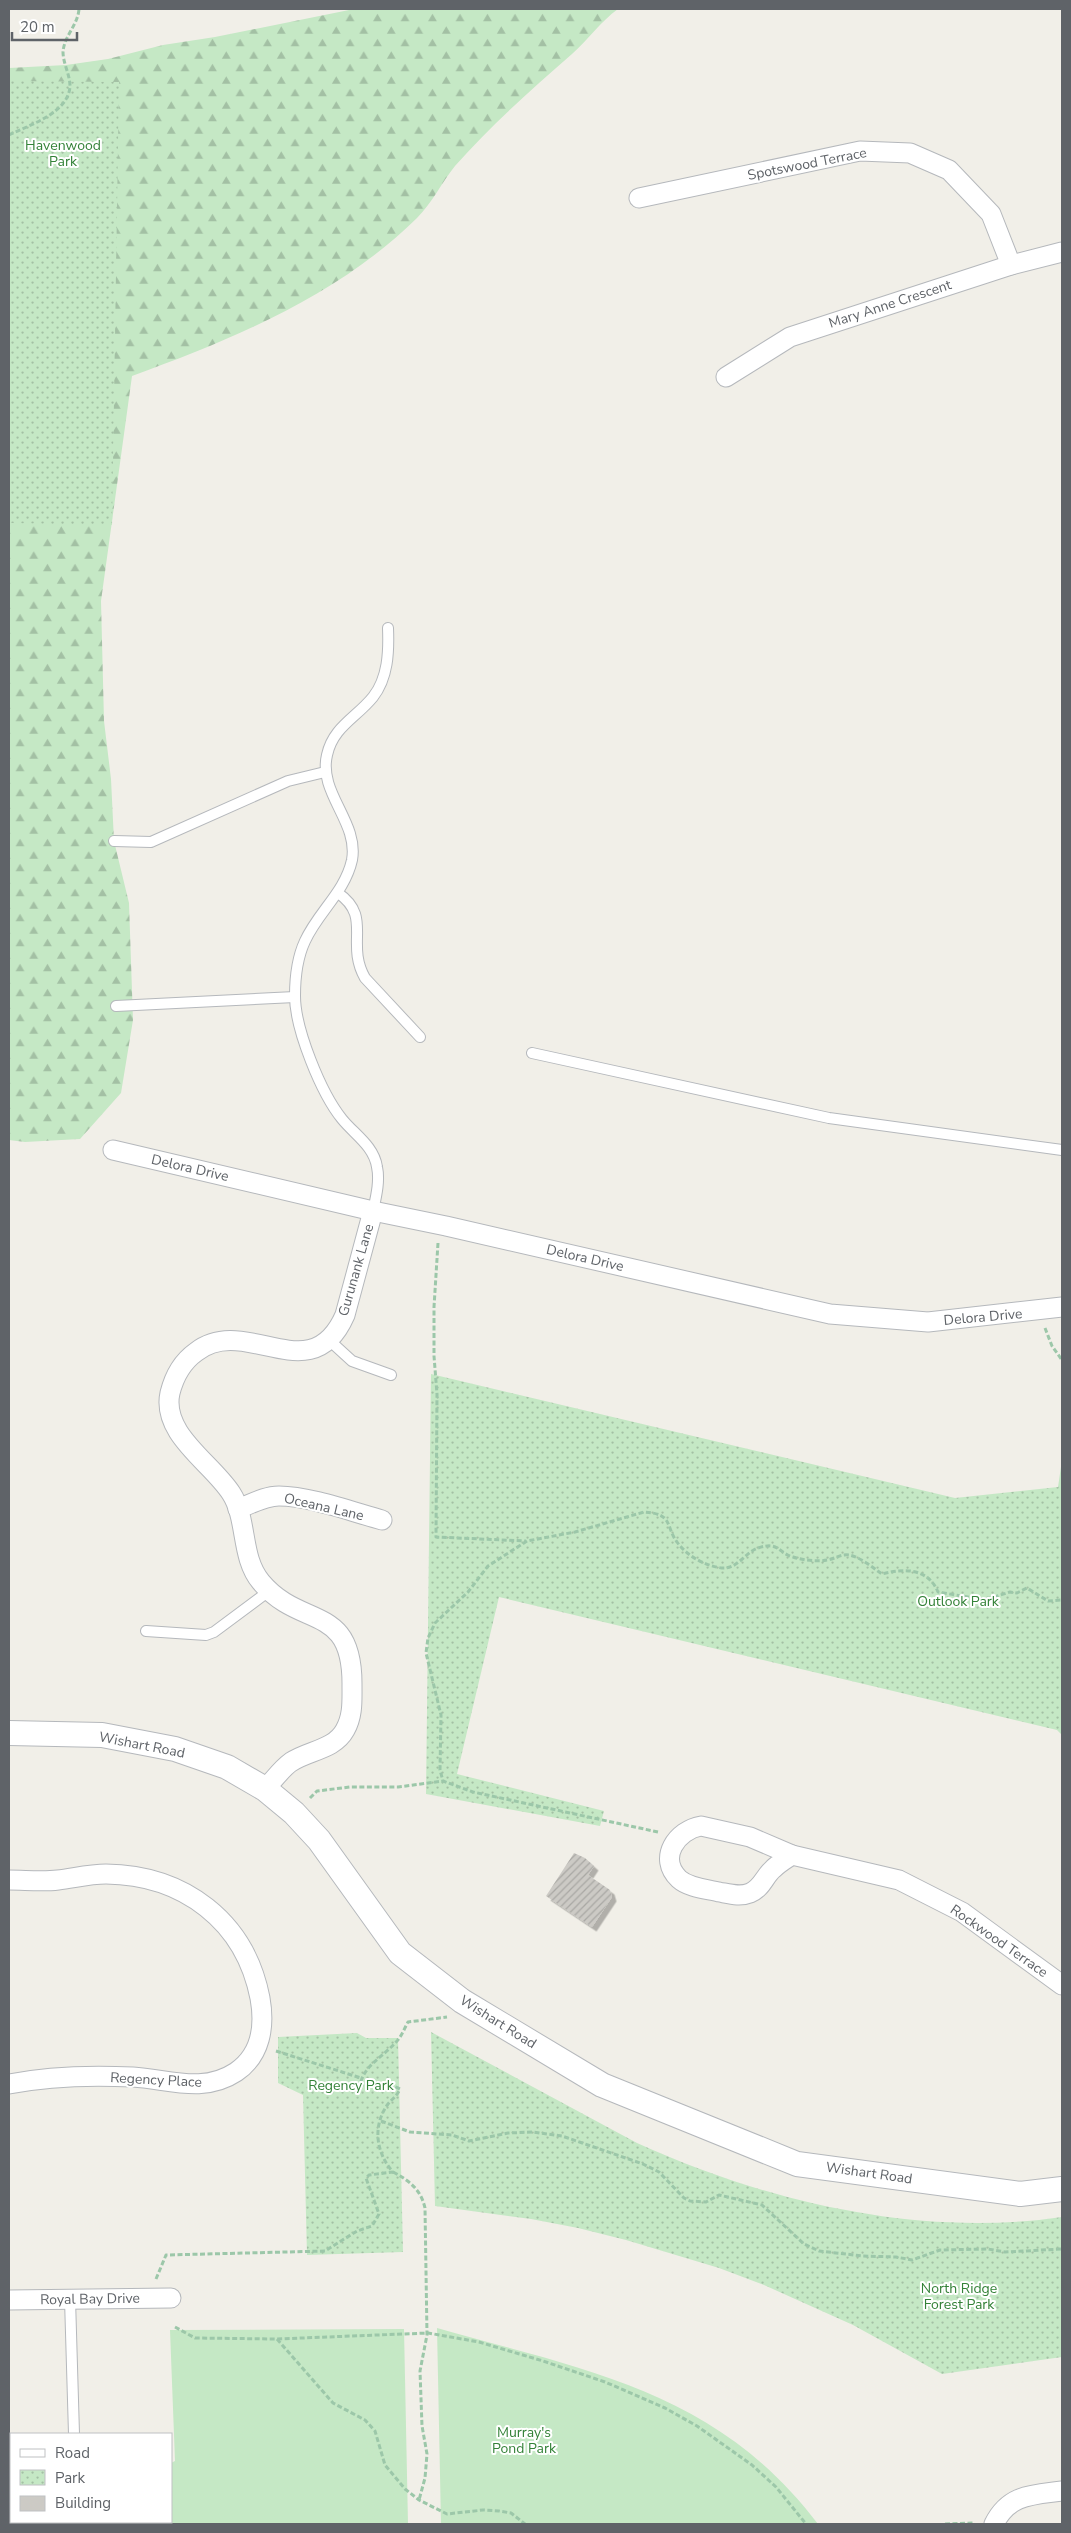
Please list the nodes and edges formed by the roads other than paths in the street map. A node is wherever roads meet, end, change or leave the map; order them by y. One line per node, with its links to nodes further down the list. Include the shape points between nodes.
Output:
1 (639, 198): 3 (street, Spotswood Terrace, via 860,151 910,153 949,170 991,214)
2 (1062, 252): 3 (street, Mary Anne Crescent)
3 (1011, 265): 4 (street, Mary Anne Crescent, via 790,337)
4 (726, 377)
5 (388, 628): 6 (lane, via 387,662 382,683 372,698 339,729 326,756)
6 (325, 772): 7 (lane, via 288,781 151,842); 8 (lane, via 351,840 352,858 348,875)
7 (114, 841)
8 (338, 893): 9 (lane, via 305,940 299,956); 11 (lane, via 355,910 358,923 355,950 362,972)
9 (295, 997): 10 (lane); 15 (lane, via 299,1030 332,1102 341,1118 370,1150 377,1165 379,1180)
10 (116, 1006)
11 (420, 1037)
12 (532, 1053): 14 (lane, via 829,1118)
13 (113, 1150): 15 (street, Delora Drive)
14 (1062, 1150)
15 (373, 1211): 16 (street, Delora Drive, via 830,1314 928,1322); 17 (street, Gurunank Lane, via 345,1315)
16 (1053, 1309)
17 (329, 1340): 18 (lane, via 352,1361); 19 (street, via 317,1348 299,1352 226,1340 201,1348 180,1368 170,1395 170,1410 176,1426 224,1484)
18 (390, 1376)
19 (238, 1509): 20 (street, Oceana Lane, via 265,1498 287,1497); 21 (street, via 250,1562)
20 (382, 1520)
21 (269, 1591): 22 (lane, via 206,1635); 24 (street, via 288,1606 326,1621 340,1632 349,1650 352,1713 345,1730 336,1740 289,1763)
22 (146, 1631)
23 (9, 1733): 24 (street, Wishart Road, via 102,1736 176,1749 227,1767)
24 (265, 1789): 29 (street, Wishart Road, via 319,1840 400,1953 462,2001 602,2085 797,2164 1020,2194)
25 (792, 1855): 25 (street, Rockwood Terrace, via 773,1869 756,1890 737,1896 688,1884 679,1879 670,1861 674,1840 686,1830 701,1826 750,1837); 27 (street, Rockwood Terrace, via 899,1880 962,1912)
26 (9, 1880): 28 (street, Regency Place, via 57,1880 107,1874 157,1880 180,1889 210,1910 232,1933 247,1957 256,1978 263,2024 252,2056 236,2072 215,2082 170,2083 114,2077 47,2078)
27 (1062, 1985)
28 (9, 2084)
29 (1062, 2189)
30 (171, 2298): 31 (street, Royal Bay Drive)
31 (70, 2299): 32 (street, Royal Bay Drive); 33 (lane)
32 (9, 2300)
33 (74, 2433)
34 (1062, 2491): 35 (street, via 1010,2503)
35 (994, 2524)

